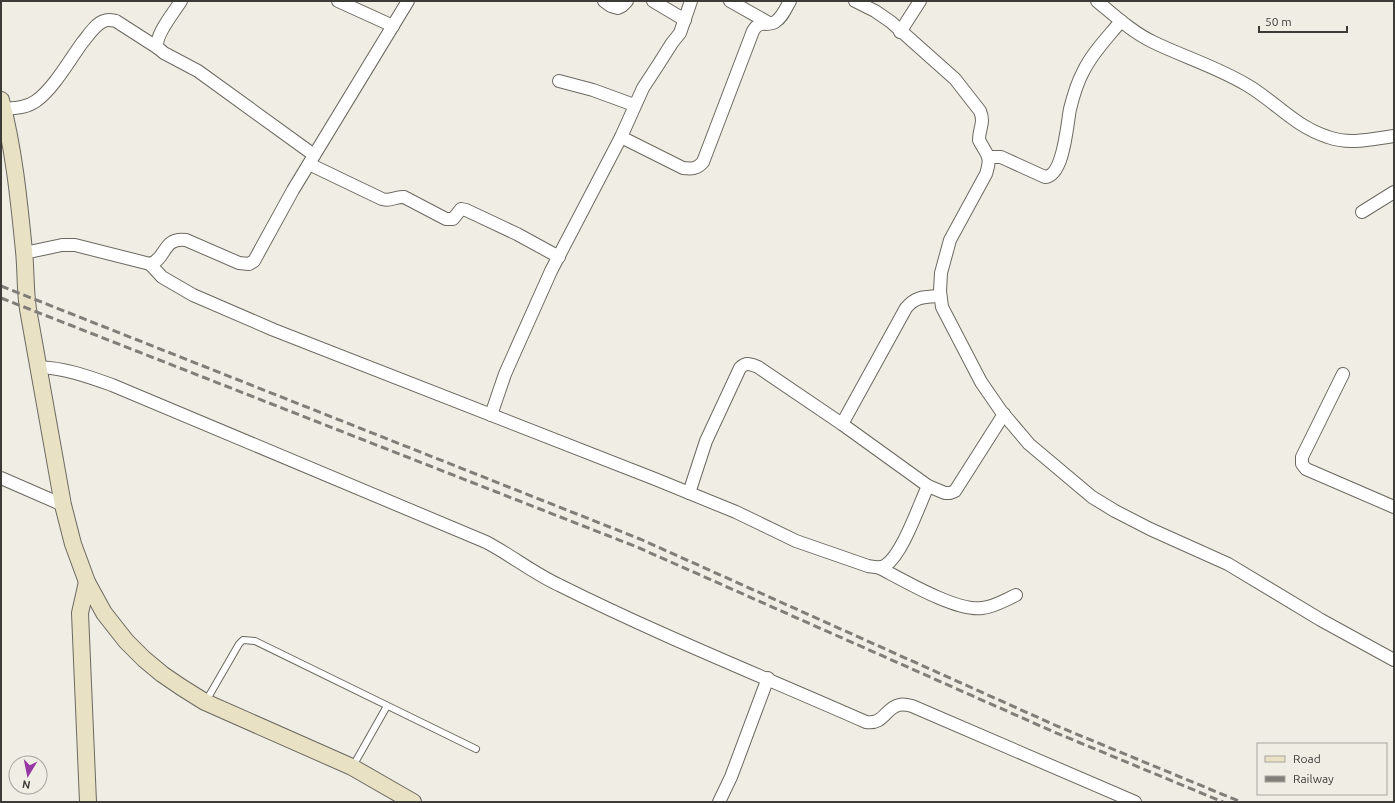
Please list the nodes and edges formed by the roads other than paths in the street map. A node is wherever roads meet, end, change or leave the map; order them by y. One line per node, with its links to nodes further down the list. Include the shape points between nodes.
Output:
1 (181, 1): 18 (street, via 160,34)
2 (338, 1): 16 (street)
3 (408, 1): 16 (street)
4 (604, 1): 5 (street, via 618,8)
5 (627, 1)
6 (653, 1): 13 (street)
7 (691, 1): 13 (street)
8 (730, 1): 15 (street)
9 (790, 1): 15 (street, via 778,20)
10 (855, 1): 17 (street, via 891,22)
11 (920, 1): 17 (street)
12 (1096, 1): 14 (street)
13 (685, 20): 21 (street, via 680,33)
14 (1122, 21): 22 (street, via 1152,42 1235,78 1254,89 1296,122 1329,138 1359,142); 24 (street, via 1083,71 1070,109 1062,155 1052,174 1045,177 1000,157)
15 (769, 24): 23 (street, via 759,24 753,31 699,167 683,168)
16 (393, 26): 25 (street)
17 (900, 32): 24 (street, via 955,79 980,110 983,120 979,140)
18 (158, 48): 20 (street, via 116,21 104,20 89,33 46,92 35,102 24,107); 25 (street, via 198,71)
19 (560, 81): 21 (street)
20 (2, 104): 28 (main road, via 17,184)
21 (634, 105): 23 (street)
22 (1394, 136)
23 (621, 137): 29 (street)
24 (989, 157): 31 (street, via 986,174 950,240 941,273)
25 (311, 159): 29 (street, via 382,199 404,197 446,219 453,218 461,209 466,210); 30 (street, via 254,261 249,264 238,263 179,239 170,243 156,262)
26 (1394, 192): 27 (street)
27 (1362, 212)
28 (24, 253): 30 (street, via 62,245 75,245); 32 (main road, via 26,297)
29 (559, 257): 35 (street, via 510,362)
30 (150, 264): 35 (street, via 162,277 193,295 274,330)
31 (940, 296): 34 (street, via 942,307 981,382); 36 (street, via 920,298 912,301 906,308)
32 (38, 367): 40 (main road); 46 (street, via 76,372 112,385 486,542 564,588 640,624)
33 (1343, 374): 41 (street, via 1302,457 1302,464 1306,469)
34 (1004, 414): 38 (street, via 955,491 950,494); 45 (street, via 1029,444 1092,498 1150,529 1228,564)
35 (492, 415): 39 (street)
36 (842, 424): 38 (street); 39 (street, via 758,367 744,365 740,368 706,440)
37 (1, 478): 40 (street)
38 (928, 486): 42 (street, via 899,549 885,566)
39 (689, 493): 42 (street, via 796,541)
40 (63, 506): 43 (main road)
41 (1394, 507)
42 (880, 568): 44 (street, via 927,592 972,609 992,606)
43 (87, 582): 47 (main road, via 104,613 126,641 162,674); 51 (main road, via 80,613)
44 (1016, 595)
45 (1394, 660)
46 (768, 678): 53 (street); 54 (street, via 866,722 877,722 898,705 912,706)
47 (205, 702): 48 (lane, via 239,644 243,640 249,640); 50 (main road)
48 (387, 706): 49 (lane); 50 (lane)
49 (476, 749)
50 (352, 767): 52 (main road)
51 (88, 802)
52 (413, 802)
53 (719, 802)
54 (1135, 802)

